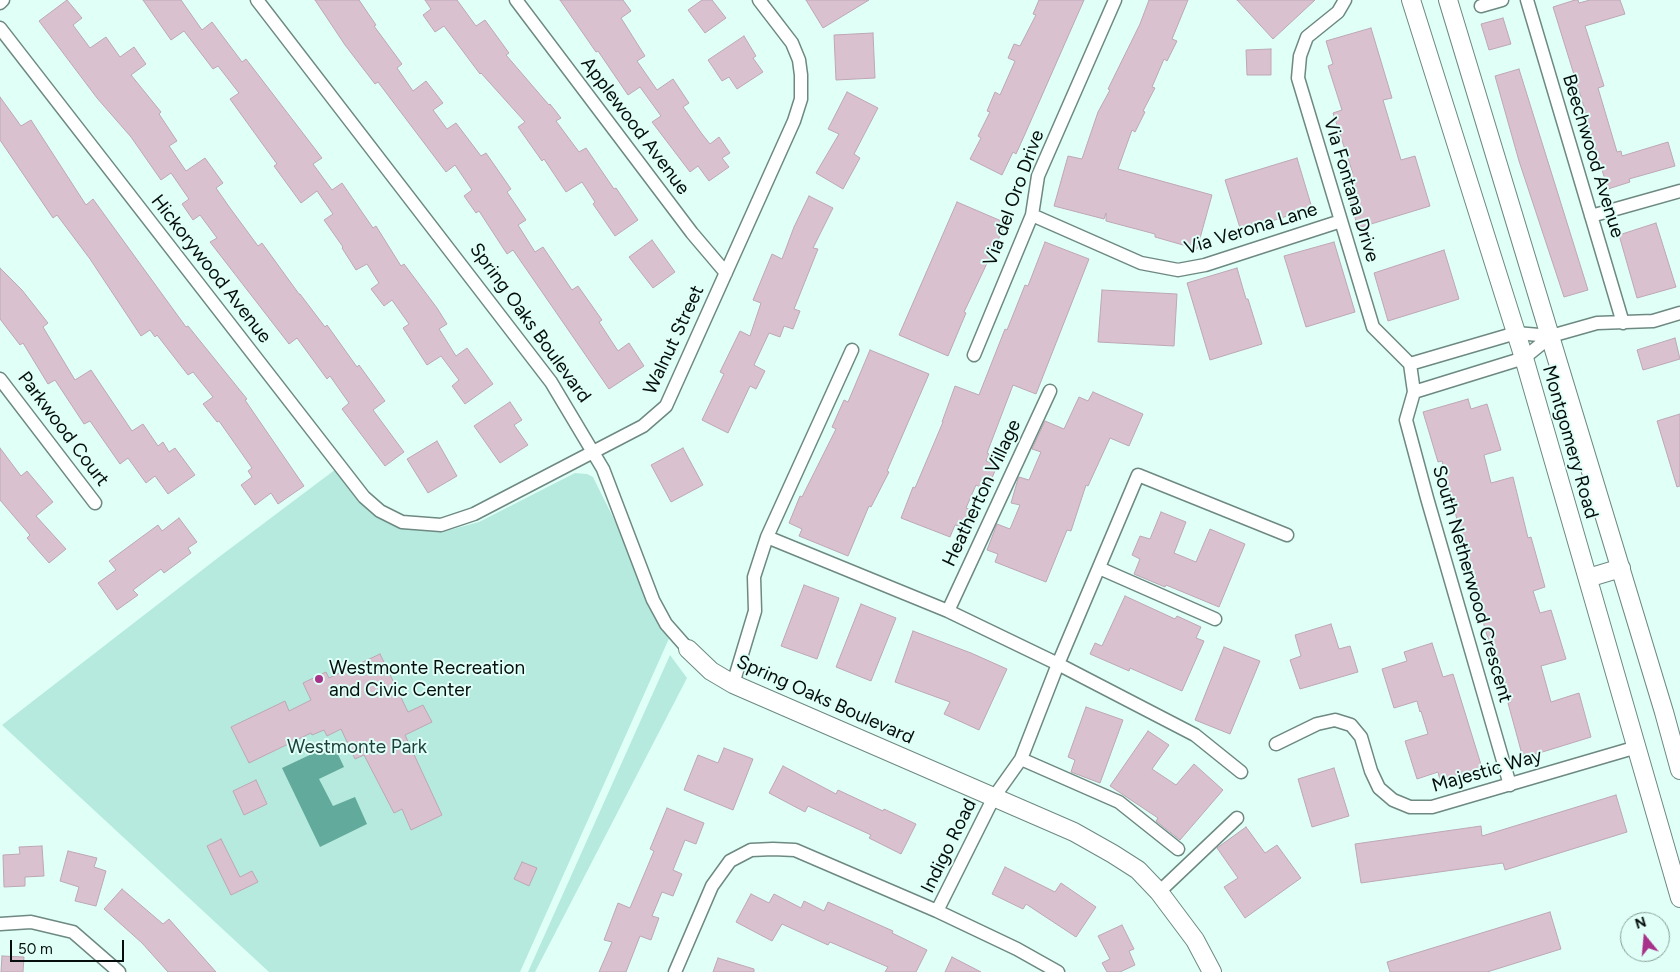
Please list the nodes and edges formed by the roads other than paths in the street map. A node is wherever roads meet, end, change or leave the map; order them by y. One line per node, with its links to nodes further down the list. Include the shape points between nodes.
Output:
1 (3, 0): 11 (street)
2 (257, 0): 30 (street, Spring Oaks Boulevard, via 551,382)
3 (516, 0): 18 (street, Applewood Avenue)
4 (759, 0): 18 (street, Walnut Street, via 792,43 799,60 801,99)
5 (1115, 0): 15 (street, Via del Oro Drive, via 1038,176)
6 (1345, 0): 17 (street, Via Fontana Drive, via 1338,12 1307,37 1300,56 1298,78)
7 (1411, 0): 21 (main road, Montgomery Road)
8 (1448, 0): 22 (main road, Montgomery Road)
9 (1502, 0): 12 (street)
10 (1526, 0): 16 (street, Beechwood Avenue)
11 (0, 3)
12 (1481, 6)
13 (0, 28): 32 (street, Hickorywood Avenue, via 364,497 380,511)
14 (1680, 190): 16 (street)
15 (1032, 215): 17 (street, Via Verona Lane, via 1141,263 1178,270 1205,265); 24 (street, Via del Oro Drive)
16 (1592, 216): 20 (street, Beechwood Avenue)
17 (1341, 221): 26 (street, Via Fontana Drive, via 1373,327)
18 (726, 273): 30 (street, Walnut Street, via 666,406 643,426)
19 (1680, 313): 20 (street, via 1653,321)
20 (1623, 323): 22 (street, via 1597,323)
21 (1516, 333): 22 (street); 25 (main road, Montgomery Road); 26 (street)
22 (1551, 336): 25 (street); 36 (main road, Montgomery Road)
23 (852, 350): 34 (street)
24 (974, 355)
25 (1524, 358): 29 (street); 37 (main road, Montgomery Road)
26 (1410, 364): 29 (street)
27 (0, 379): 31 (street, Parkwood Court)
28 (1050, 391): 38 (street, Heatherton Village)
29 (1414, 392): 48 (street, South Netherwood Crescent, via 1406,420)
30 (594, 452): 32 (street, Walnut Street, via 474,514 441,525); 40 (street, Spring Oaks Boulevard, via 653,600 666,624)
31 (96, 503)
32 (402, 522)
33 (1287, 535): 35 (street, via 1138,474)
34 (767, 537): 38 (street); 42 (street, via 754,577 755,611)
35 (1098, 568): 39 (street); 41 (street)
36 (1621, 568): 37 (main road); 46 (main road, Montgomery Road)
37 (1588, 578): 44 (main road, Montgomery Road)
38 (948, 611): 41 (street)
39 (1215, 619)
40 (688, 649): 42 (main road, Spring Oaks Boulevard, via 711,671)
41 (1058, 664): 45 (street); 47 (street, via 1195,735)
42 (733, 684): 49 (main road, Spring Oaks Boulevard)
43 (1276, 744): 48 (street, Majestic Way, via 1316,724 1336,720 1351,725 1362,737 1379,788 1410,807 1432,807)
44 (1637, 747): 48 (street, Majestic Way); 53 (main road, Montgomery Road)
45 (1021, 759): 49 (street); 51 (street, via 1119,802)
46 (1680, 770)
47 (1241, 772)
48 (1510, 786)
49 (994, 797): 52 (main road, Spring Oaks Boulevard, via 1074,832 1113,854 1138,870); 54 (street, Indigo Road)
50 (1237, 818): 52 (street)
51 (1178, 849)
52 (1159, 892): 59 (main road, Spring Oaks Boulevard, via 1195,940)
53 (1680, 898)
54 (937, 911): 57 (street, via 795,850 751,850 730,861 712,886); 58 (street, via 1018,948)
55 (0, 924): 56 (street, via 31,922 72,932)
56 (119, 972)
57 (675, 972)
58 (1058, 972)
59 (1212, 972)

